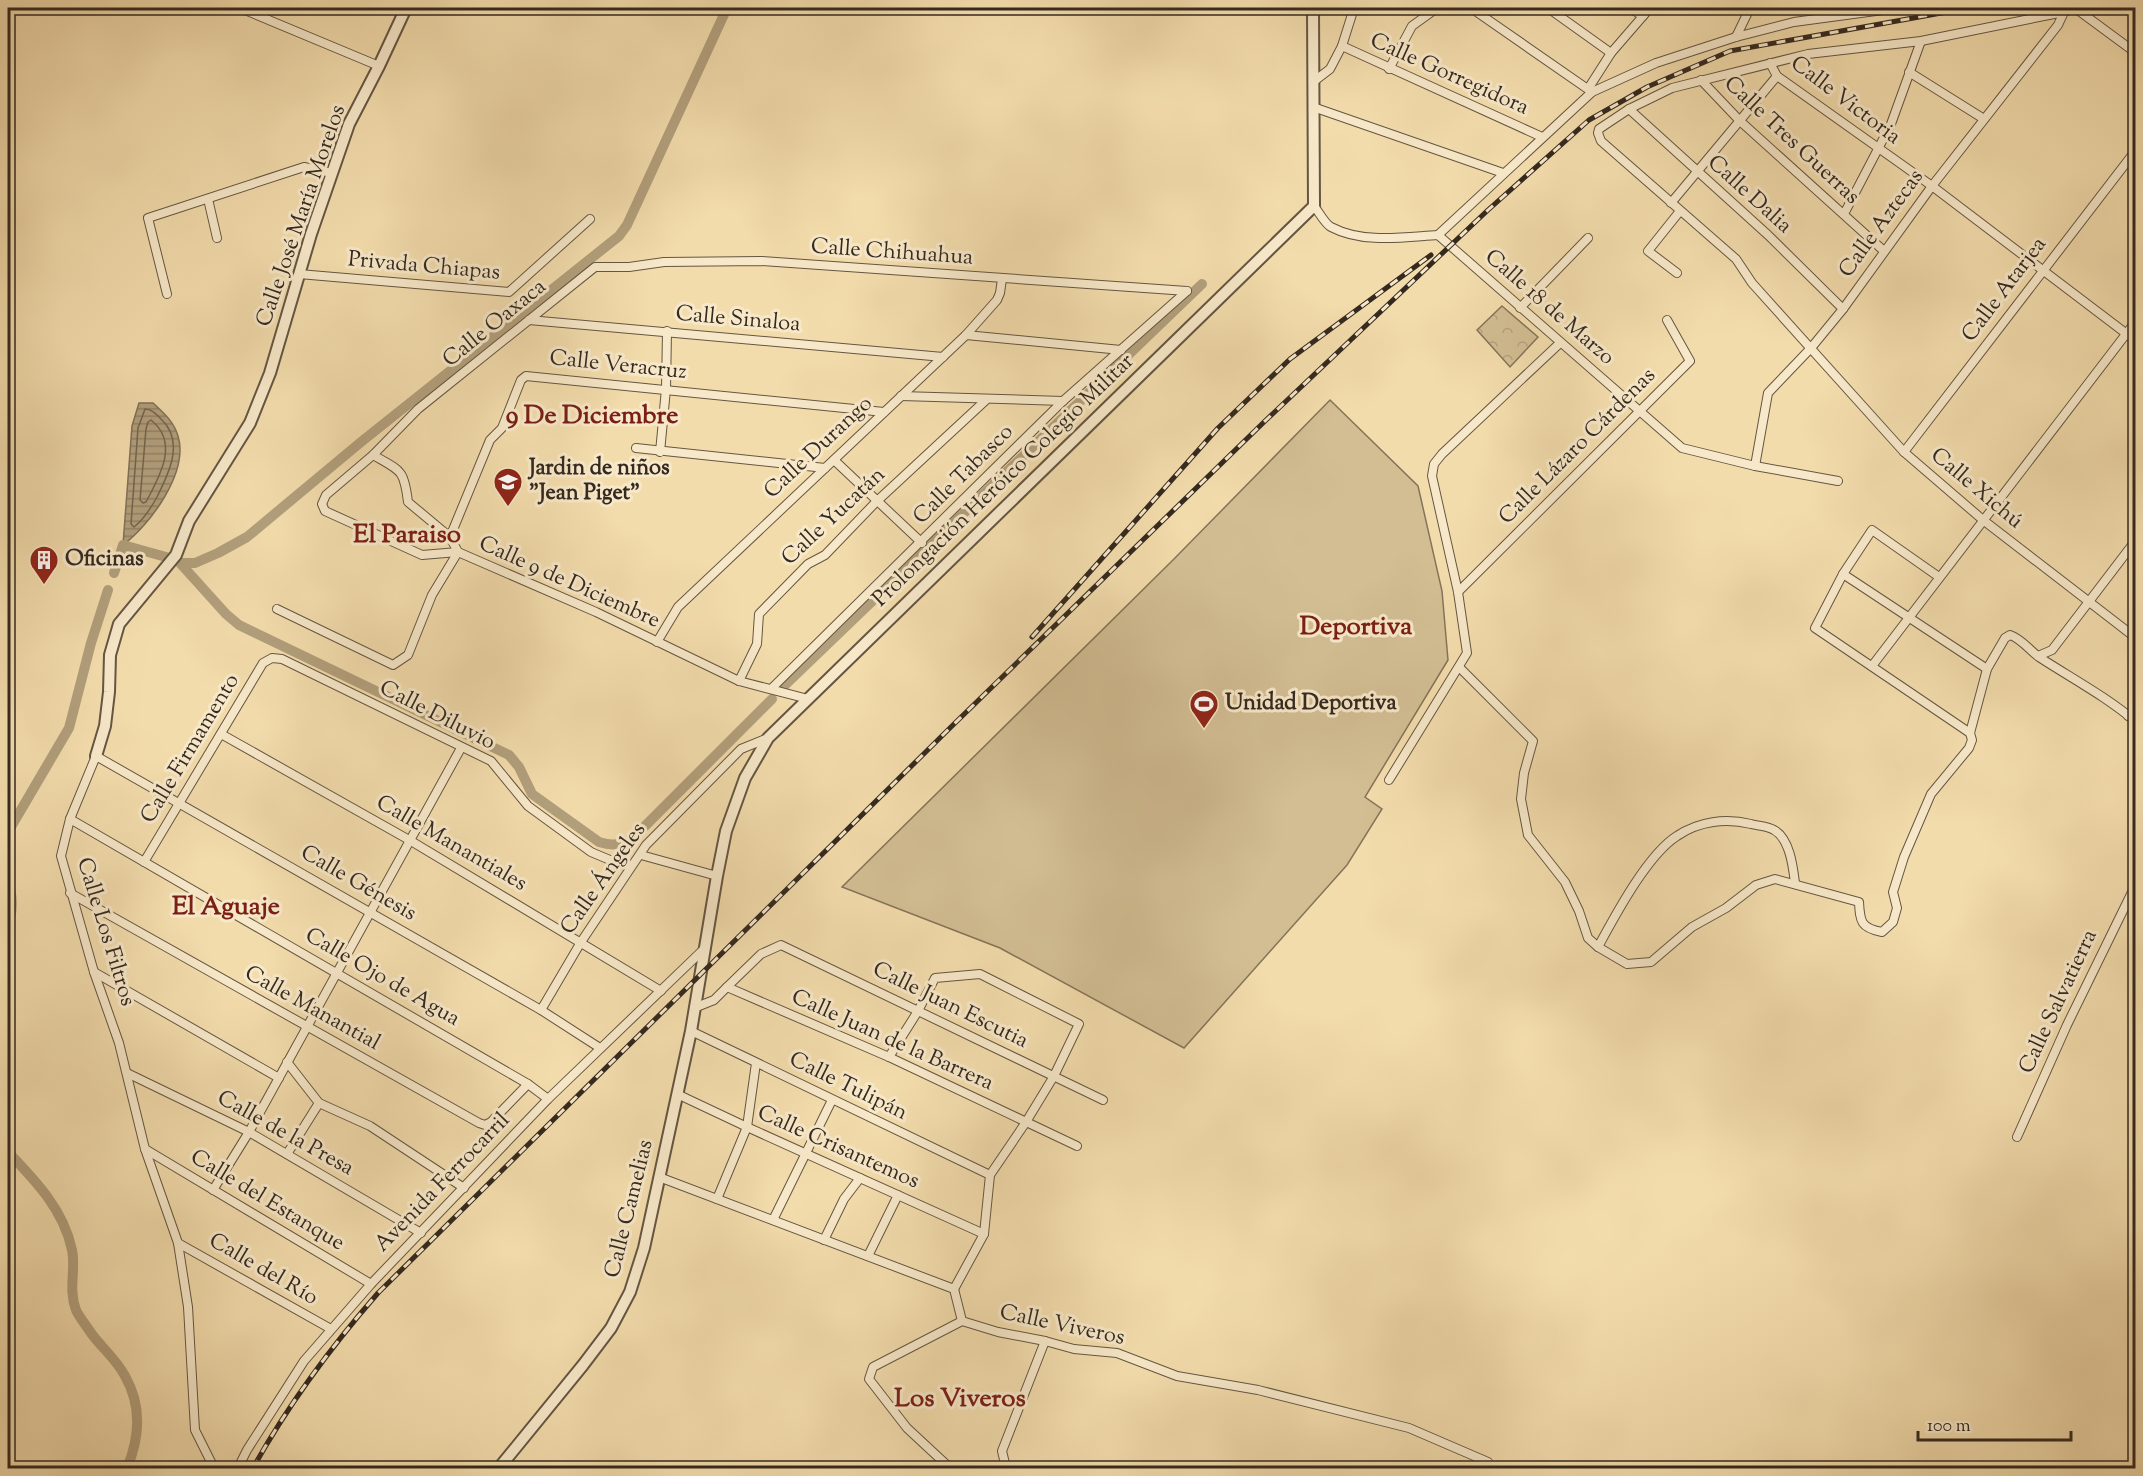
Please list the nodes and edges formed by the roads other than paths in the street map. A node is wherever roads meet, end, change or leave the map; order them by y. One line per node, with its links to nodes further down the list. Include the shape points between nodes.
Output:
1 (240, 8): 21 (street)
2 (406, 8): 21 (street, Calle José María Morelos)
3 (1312, 8): 26 (street)
4 (1354, 8): 17 (street)
5 (1437, 8): 22 (street, via 1412,26)
6 (1471, 8): 27 (street)
7 (1548, 8): 18 (street)
8 (1630, 8): 14 (street)
9 (1650, 8): 14 (street)
10 (1750, 8): 15 (street)
11 (1898, 8): 15 (street, via 1794,22)
12 (2074, 8): 13 (street); 19 (street)
13 (2064, 12): 16 (street); 30 (street, Calle Aztecas)
14 (1643, 16): 18 (street)
15 (1736, 37): 27 (street)
16 (1921, 41): 20 (street, via 1808,54); 23 (street)
17 (1342, 46): 22 (street, Calle Gorregidora); 26 (street, via 1330,69)
18 (1611, 53): 27 (street)
19 (2136, 53)
20 (1770, 63): 24 (street, Calle Victoria); 25 (street)
21 (379, 66): 36 (street, Calle José María Morelos, via 349,124)
22 (1389, 69): 32 (street, Calle Gorregidora)
23 (1909, 72): 30 (street); 33 (street)
24 (1777, 76): 31 (street); 33 (street, Calle Victoria)
25 (1701, 80): 29 (street, via 1672,87); 31 (street, Calle Tres Guerras)
26 (1313, 82): 28 (street)
27 (1590, 90): 32 (street)
28 (1313, 106): 37 (street); 41 (street)
29 (1629, 109): 35 (street, Calle Dalia); 40 (street, Calle Xichú, via 1599,129 1601,141)
30 (1984, 119): 38 (street, Calle Aztecas)
31 (1740, 121): 35 (street); 43 (street, Calle Tres Guerras)
32 (1542, 137): 37 (street)
33 (1878, 150): 38 (street, Calle Victoria); 43 (street)
34 (2136, 150): 50 (street, Calle Atarjea)
35 (1697, 172): 40 (street); 57 (street, Calle Dalia)
36 (332, 173): 39 (street, via 304,168); 52 (street, Calle José María Morelos)
37 (1503, 173): 45 (street)
38 (1932, 186): 48 (street, Calle Aztecas); 50 (street, Calle Victoria)
39 (208, 199): 46 (street); 55 (street, via 148,218)
40 (1671, 203): 42 (street, Calle Xichú)
41 (1314, 206): 45 (street, via 1330,227 1355,235); 106 (street, Prolongación Heróico Colegio Militar)
42 (1680, 211): 51 (street, via 1648,251); 66 (street, Calle Xichú, via 1736,259 1752,283)
43 (1844, 214): 48 (street, Calle Tres Guerras)
44 (590, 219): 52 (street, Privada Chiapas, via 509,292)
45 (1438, 235): 56 (street, Calle 18 de Marzo)
46 (217, 238)
47 (1588, 238): 56 (street)
48 (1884, 252): 57 (street, Calle Aztecas)
49 (595, 267): 53 (street, Calle Chihuahua, via 762,261); 58 (street, Calle Oaxaca)
50 (2043, 270): 62 (street, Calle Victoria); 78 (street, Calle Atarjea)
51 (1677, 273)
52 (299, 274): 69 (street, Calle José María Morelos)
53 (1002, 279): 54 (street, Calle Chihuahua); 63 (street, Calle Durango, via 997,300)
54 (1187, 291): 67 (street, Calle Tabasco)
55 (167, 294)
56 (1520, 308): 65 (street, Calle 18 de Marzo)
57 (1843, 309): 66 (street, Calle Aztecas)
58 (529, 320): 61 (street, Calle Sinaloa); 79 (street, Calle Oaxaca, via 417,409)
59 (1667, 320): 74 (street, Calle Lázaro Cárdenas, via 1690,361)
60 (2136, 321): 62 (street)
61 (667, 331): 68 (street, Calle Sinaloa); 70 (street)
62 (2126, 333): 64 (street, Calle Victoria); 86 (street)
63 (966, 335): 67 (street); 68 (street, Calle Durango)
64 (2136, 341)
65 (1560, 343): 74 (street, Calle 18 de Marzo); 93 (street, via 1434,464 1432,476)
66 (1811, 348): 78 (street, Calle Xichú); 81 (street, Calle Aztecas, via 1768,393)
67 (1121, 350): 73 (street, Calle Tabasco)
68 (943, 357): 71 (street, Calle Durango)
69 (270, 373): 114 (street, Calle Los Filtros, via 250,423 189,520 176,555 119,624 110,655 105,726)
70 (666, 389): 75 (street, Calle Veracruz); 77 (street); 87 (street, Calle Veracruz, via 526,376 501,428 490,440)
71 (901, 396): 72 (street); 75 (street, Calle Durango)
72 (986, 400): 73 (street); 84 (street, Calle Yucatán)
73 (1063, 401): 89 (street, Calle Tabasco)
74 (1641, 410): 81 (street, Calle 18 de Marzo, via 1682,448); 93 (street, Calle Lázaro Cárdenas)
75 (884, 412): 80 (street, Calle Durango)
76 (636, 448): 77 (street)
77 (660, 452): 82 (street)
78 (1904, 452): 86 (street, Calle Xichú)
79 (373, 455): 85 (street, Calle Oaxaca, via 326,495); 87 (street, via 400,470 408,502)
80 (834, 460): 82 (street, Calle Durango); 84 (street)
81 (1755, 466): 83 (street, Calle 18 de Marzo)
82 (825, 468): 98 (street, Calle Durango, via 678,607)
83 (1839, 481)
84 (876, 502): 89 (street); 104 (street, Calle Yucatán, via 825,555 808,564 759,614 757,644)
85 (322, 504): 90 (street, Calle 9 de Diciembre, via 325,511 422,555)
86 (1983, 520): 92 (street); 94 (street, Calle Xichú)
87 (450, 537): 90 (street)
88 (2136, 540): 94 (street)
89 (922, 543): 105 (street, Calle Tabasco)
90 (458, 552): 95 (street, via 432,595 408,655 393,665); 98 (street, Calle 9 de Diciembre)
91 (1843, 574): 92 (street, via 1872,530); 96 (street); 101 (street, via 1815,628)
92 (1939, 577): 96 (street)
93 (1458, 592): 102 (street, via 1467,652)
94 (2089, 603): 97 (street, Calle Xichú); 99 (street, via 2052,650)
95 (277, 609)
96 (1908, 618): 101 (street); 103 (street)
97 (2136, 638)
98 (657, 642): 104 (street, Calle 9 de Diciembre)
99 (2038, 656): 103 (street, via 2010,635); 108 (street)
100 (272, 658): 111 (street, Calle Firmamento, via 263,663); 113 (street, Calle Diluvio, via 282,659)
101 (1872, 666): 110 (street)
102 (1459, 667): 115 (street); 128 (street, via 1533,741 1521,799 1528,836 1565,882 1588,938)
103 (1988, 669): 110 (street)
104 (739, 681): 105 (street, Calle 9 de Diciembre)
105 (771, 689): 106 (street)
106 (808, 699): 112 (street, Prolongación Heróico Colegio Militar)
107 (2136, 706): 108 (street)
108 (2128, 716): 109 (street)
109 (2136, 722)
110 (1970, 733): 123 (street, via 1969,748 1931,794 1893,892 1897,908 1893,922 1882,932 1869,930 1860,920 1859,902)
111 (221, 734): 116 (street, Calle Firmamento); 118 (street, Calle Manantiales)
112 (768, 738): 119 (street, Calle Ángeles, via 741,749 646,845); 122 (street, Prolongación Heróico Colegio Militar, via 745,778 726,831)
113 (462, 748): 118 (street); 121 (street, Calle Diluvio, via 491,760 528,806 591,852)
114 (96, 756): 116 (street, Calle Génesis); 117 (street, Calle Los Filtros)
115 (1389, 780)
116 (180, 804): 120 (street, Calle Firmamento); 126 (street, Calle Génesis)
117 (70, 819): 120 (street, Calle Ojo de Agua); 125 (street, Calle Los Filtros, via 61,856)
118 (411, 841): 126 (street); 127 (street, Calle Manantiales)
119 (641, 855): 121 (street, Calle Ángeles); 122 (street)
120 (144, 862): 131 (street, Calle Ojo de Agua)
121 (631, 866): 127 (street, Calle Ángeles)
122 (717, 876): 129 (street, Prolongación Heróico Colegio Militar)
123 (1795, 883): 128 (street, via 1775,879 1756,885 1692,927 1651,962 1627,964); 128 (street, via 1792,860 1774,830 1734,820 1702,824 1676,836 1650,862)
124 (2136, 884): 156 (street, Calle Salvatierra)
125 (70, 892): 130 (street, Calle Los Filtros); 138 (street, Calle Manantial)
126 (371, 912): 131 (street); 136 (street, Calle Génesis)
127 (581, 942): 134 (street, Calle Manantiales); 136 (street, Calle Ángeles)
128 (1598, 947)
129 (705, 948): 133 (street, Prolongación Heróico Colegio Militar); 134 (street, Avenida Ferrocarril)
130 (94, 972): 144 (street, Calle Los Filtros); 146 (street)
131 (337, 973): 138 (street); 147 (street, Calle Ojo de Agua)
132 (727, 987): 135 (street, via 714,1000); 137 (street, Calle Juan Escutia, via 761,954 781,945); 141 (street, Calle Juan de la Barrera)
133 (698, 989): 135 (street, Calle Camelias)
134 (661, 991): 140 (street, Avenida Ferrocarril)
135 (694, 1008): 139 (street, Calle Camelias)
136 (541, 1010): 140 (street, Calle Génesis)
137 (918, 1011): 141 (street); 145 (street, Calle Juan Escutia); 145 (street, via 935,978 980,974 1079,1024)
138 (307, 1028): 142 (street); 147 (street, Calle Manantial, via 485,1125)
139 (691, 1031): 143 (street, Calle Tulipán); 148 (street, Calle Camelias)
140 (600, 1048): 149 (street, Avenida Ferrocarril)
141 (889, 1057): 153 (street, Calle Juan de la Barrera)
142 (287, 1062): 146 (street); 152 (street)
143 (756, 1063): 150 (street, Calle Tulipán); 154 (street)
144 (127, 1073): 155 (street, Calle de la Presa); 158 (street, Calle Los Filtros)
145 (1054, 1076): 151 (street, Calle Juan Escutia); 153 (street)
146 (279, 1078): 155 (street)
147 (528, 1084): 149 (street, Calle Ojo de Agua)
148 (677, 1094): 154 (street, Calle Crisantemos); 162 (street, Calle Camelias)
149 (549, 1099): 164 (street, Avenida Ferrocarril)
150 (832, 1100): 160 (street); 161 (street, Calle Tulipán)
151 (1103, 1100)
152 (319, 1103): 159 (street); 164 (street, via 370,1126)
153 (1026, 1122): 157 (street, Calle Juan de la Barrera); 161 (street)
154 (747, 1127): 160 (street, Calle Crisantemos); 167 (street)
155 (249, 1132): 159 (street, Calle de la Presa); 165 (street)
156 (2017, 1137)
157 (1077, 1146)
158 (145, 1149): 165 (street, Calle del Estanque); 172 (street, Calle Los Filtros)
159 (287, 1154): 169 (street, Calle de la Presa)
160 (806, 1154): 163 (street, Calle Crisantemos); 168 (street)
161 (990, 1175): 170 (street)
162 (659, 1177): 167 (street); 180 (street, Calle Camelias, via 644,1248 630,1292 611,1328)
163 (860, 1178): 166 (street, Calle Crisantemos); 171 (street, via 844,1198)
164 (464, 1188): 169 (street, Avenida Ferrocarril)
165 (213, 1190): 174 (street, Calle del Estanque)
166 (898, 1195): 170 (street, Calle Crisantemos); 173 (street)
167 (717, 1199): 168 (street)
168 (773, 1220): 171 (street)
169 (421, 1233): 174 (street, Avenida Ferrocarril)
170 (984, 1234): 175 (street)
171 (824, 1240): 173 (street)
172 (178, 1243): 177 (street, Calle del Río); 181 (street, Calle Los Filtros, via 188,1307 195,1430)
173 (868, 1256): 175 (street)
174 (371, 1284): 177 (street, Avenida Ferrocarril)
175 (954, 1289): 176 (street)
176 (962, 1321): 178 (street, Calle Viveros); 183 (street, via 873,1367 869,1379 906,1428)
177 (331, 1329): 182 (street, Avenida Ferrocarril, via 304,1361)
178 (1045, 1341): 179 (street, Calle Viveros, via 1074,1349 1117,1353 1177,1376 1258,1390 1409,1428); 184 (street, via 1002,1450)
179 (1488, 1462)
180 (504, 1467)
181 (214, 1468)
182 (238, 1468)
183 (950, 1468)
184 (1006, 1468)

